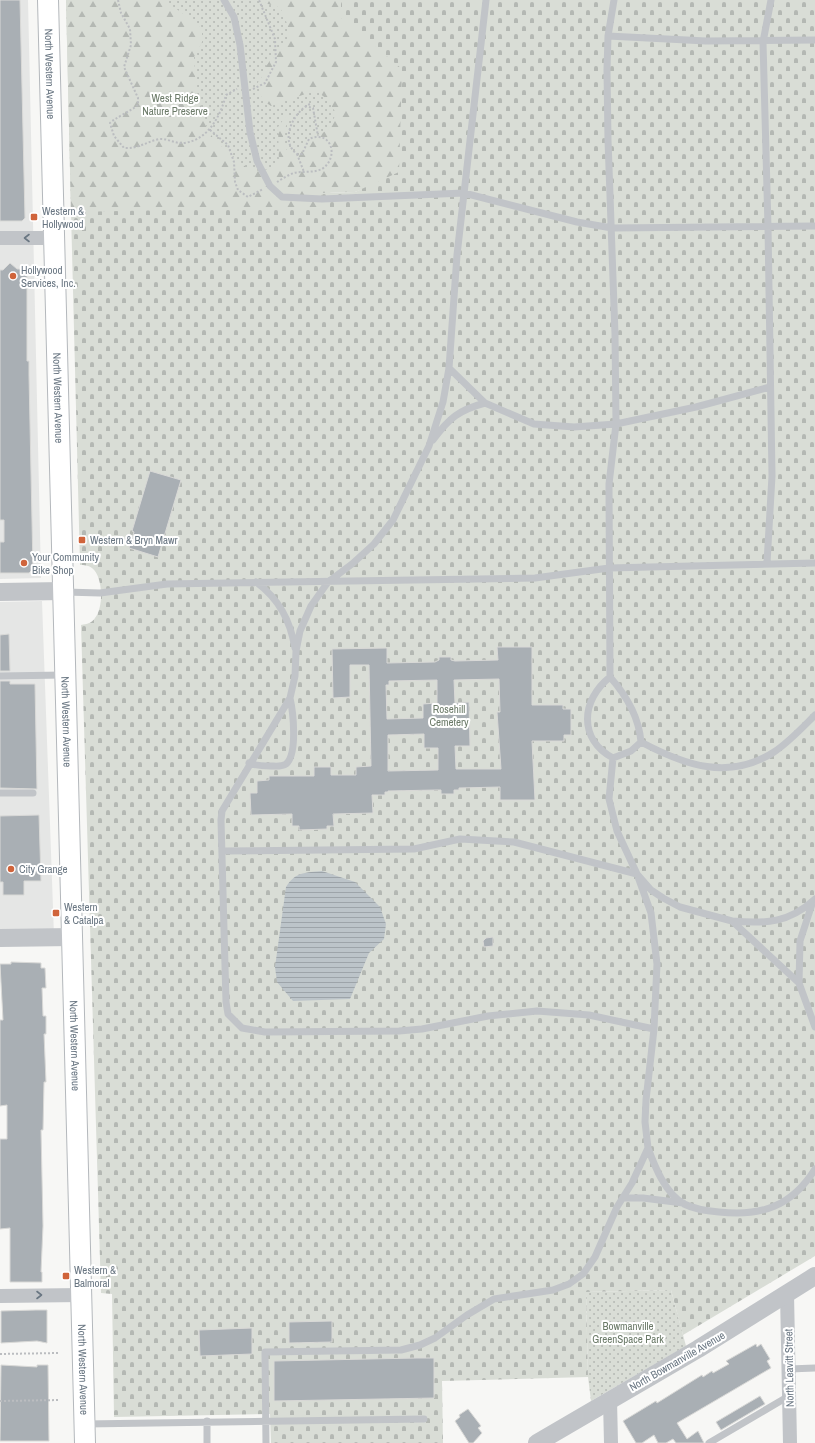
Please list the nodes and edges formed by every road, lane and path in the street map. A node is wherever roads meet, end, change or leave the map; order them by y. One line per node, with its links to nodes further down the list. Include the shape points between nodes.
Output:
1 (48, 0): 24 (main road, North Western Avenue)
2 (118, 0): 14 (path, via 120,13 130,30 131,45 124,67 138,98 138,105 129,113 112,120 110,123 114,136 124,148 133,148 161,139 184,143)
3 (224, 0): 11 (lane, via 234,17 240,45)
4 (259, 0): 11 (path, via 275,39 276,62 264,83 253,89)
5 (486, 0): 19 (lane)
6 (614, 0): 8 (lane)
7 (771, 0): 10 (lane)
8 (608, 36): 10 (lane); 22 (lane, via 608,140)
9 (815, 40): 10 (lane)
10 (763, 42): 21 (lane)
11 (244, 88): 14 (path, via 234,89 226,95); 18 (lane, via 257,161)
12 (310, 104): 13 (path)
13 (304, 106): 15 (path, via 313,108); 16 (path, via 295,117 289,132 290,147)
14 (210, 130): 18 (path, via 228,145 234,162 238,190 248,197)
15 (318, 136): 16 (path, via 309,139 302,154); 17 (path, via 328,141 332,149 331,158 322,169)
16 (297, 154): 17 (path)
17 (304, 172): 18 (path, via 294,173)
18 (270, 186): 19 (lane, via 282,197 307,200)
19 (464, 193): 22 (lane, via 577,222); 25 (lane, via 457,255)
20 (815, 226): 21 (lane)
21 (768, 227): 22 (lane); 26 (lane)
22 (612, 228): 28 (lane)
23 (0, 238): 24 (street, one-way to 23)
24 (54, 238): 35 (main road, North Western Avenue)
25 (450, 368): 27 (lane); 29 (lane, via 443,402)
26 (770, 387): 28 (lane, via 696,407); 30 (lane, via 772,476)
27 (485, 404): 28 (lane, via 534,424 574,427); 29 (lane, via 454,415 444,424)
28 (616, 424): 32 (lane, via 609,484)
29 (429, 446): 34 (lane, via 393,520 374,544)
30 (767, 563): 31 (lane); 32 (lane)
31 (815, 563)
32 (609, 568): 34 (lane, via 535,578); 40 (lane)
33 (256, 582): 34 (lane); 35 (lane, via 167,584 100,593); 37 (lane, via 281,607)
34 (328, 582): 37 (lane, via 311,606 300,631)
35 (63, 591): 36 (street); 38 (main road, North Western Avenue)
36 (0, 592)
37 (296, 651): 41 (lane, via 295,676)
38 (65, 675): 39 (lane); 52 (main road, North Western Avenue)
39 (0, 676)
40 (610, 677): 43 (lane, via 623,693 637,721); 44 (lane, via 591,698 588,731 597,747)
41 (290, 698): 45 (lane); 45 (lane, via 293,722 290,759 278,766 258,766)
42 (815, 715): 43 (lane, via 774,752 736,767 719,768 683,762)
43 (641, 742): 44 (lane, via 631,751)
44 (613, 758): 49 (lane, via 609,799 617,831)
45 (249, 763): 48 (lane, via 222,811)
46 (0, 793): 47 (lane)
47 (33, 793)
48 (222, 850): 49 (lane, via 414,849 460,838 514,842); 56 (lane, via 226,1002 228,1014 242,1028 264,1032 399,1031 488,1016 537,1011 589,1015)
49 (637, 874): 51 (lane, via 651,890 680,907); 56 (lane, via 651,913 657,964)
50 (814, 900): 51 (lane, via 794,915 782,920); 54 (lane, via 800,941)
51 (732, 922): 54 (lane)
52 (72, 937): 53 (street); 63 (main road, North Western Avenue)
53 (0, 938)
54 (799, 983): 55 (lane)
55 (815, 1027)
56 (654, 1029): 57 (lane, via 646,1100)
57 (648, 1148): 59 (lane); 60 (lane, via 659,1175 674,1196)
58 (815, 1169): 60 (lane, via 795,1194 770,1209 743,1214 728,1213 697,1209)
59 (623, 1198): 60 (lane); 74 (lane, via 610,1221 596,1257 583,1274 569,1284 553,1290 494,1300 467,1315 435,1338 401,1350 265,1352)
60 (683, 1203)
61 (814, 1278): 62 (street, North Bowmanville Avenue)
62 (787, 1294): 67 (street, North Leavitt Street); 71 (street, North Bowmanville Avenue)
63 (82, 1295): 64 (street, one-way to 63); 76 (main road, North Western Avenue)
64 (0, 1296)
65 (58, 1353): 66 (path)
66 (0, 1354)
67 (789, 1368): 68 (lane); 69 (street, North Leavitt Street)
68 (815, 1368)
69 (789, 1396): 81 (lane); 82 (street, North Leavitt Street)
70 (60, 1400): 72 (path)
71 (610, 1400): 79 (street, North Bowmanville Avenue); 80 (street)
72 (0, 1401)
73 (424, 1419): 74 (lane)
74 (266, 1420): 75 (lane); 78 (lane)
75 (207, 1421): 76 (lane); 77 (lane)
76 (85, 1434)
77 (207, 1443)
78 (266, 1443)
79 (538, 1443)
80 (611, 1443)
81 (710, 1443)
82 (790, 1443)

